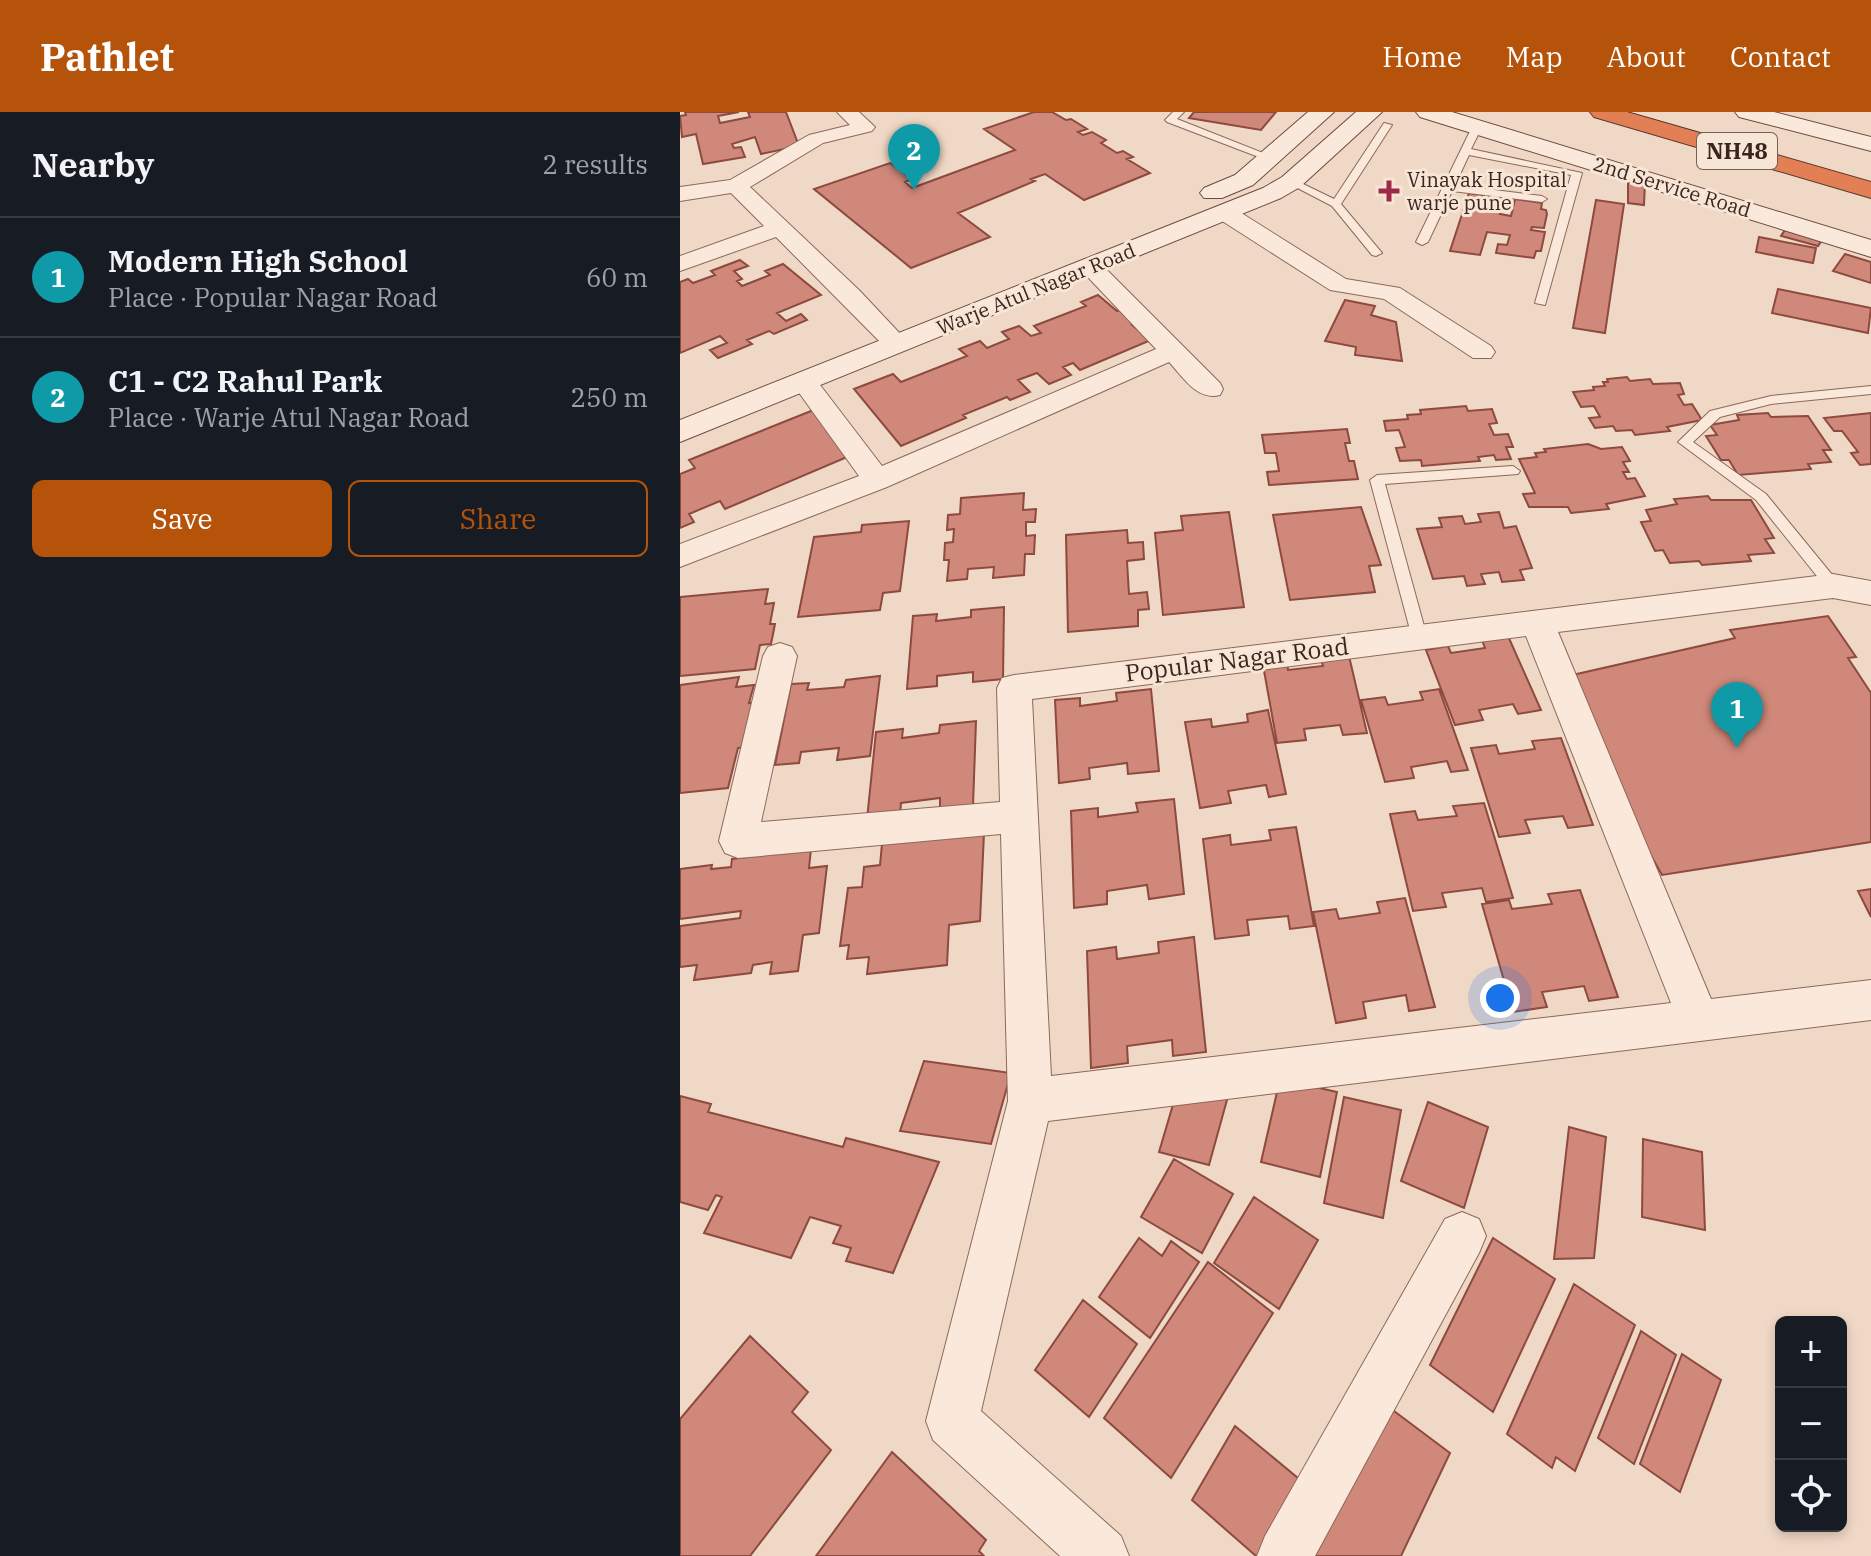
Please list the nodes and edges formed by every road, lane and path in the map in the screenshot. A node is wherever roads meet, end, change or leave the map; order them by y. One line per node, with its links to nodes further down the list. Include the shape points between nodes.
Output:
1 (847, 112): 15 (street, via 865,127 816,139)
2 (1179, 112): 12 (lane, via 1170,120)
3 (1322, 112): 12 (street, Warje Atul Nagar Road)
4 (1428, 112): 9 (street, 2nd Service Road)
5 (1602, 112): 19 (highway, NH48)
6 (1747, 112): 10 (street)
7 (1379, 118): 17 (street, Warje Atul Nagar Road); 21 (lane)
8 (1719, 121): 13 (highway, NH48)
9 (1477, 127): 11 (lane); 25 (street, 2nd Service Road)
10 (1871, 144)
11 (1466, 151): 16 (lane); 29 (lane, via 1577,173)
12 (1268, 157): 14 (street, Warje Atul Nagar Road)
13 (1871, 164)
14 (1244, 180): 17 (street); 30 (street, Warje Atul Nagar Road)
15 (736, 186): 18 (street); 23 (street)
16 (1448, 187): 20 (lane); 24 (lane)
17 (1281, 188): 21 (lane); 22 (street, Warje Atul Nagar Road)
18 (681, 189)
19 (1871, 190)
20 (1542, 199)
21 (1336, 204): 26 (lane)
22 (1227, 214): 28 (street, Warje Atul Nagar Road); 32 (street, via 1339,285 1391,293)
23 (779, 228): 27 (street); 30 (street)
24 (1422, 242)
25 (1871, 249)
26 (1376, 253)
27 (680, 264)
28 (1091, 267): 30 (street, Warje Atul Nagar Road); 31 (street)
29 (1541, 303)
30 (889, 336): 33 (street, Warje Atul Nagar Road); 36 (street, Warje Atul Nagar Road)
31 (1170, 352): 34 (street); 39 (street)
32 (1482, 352)
33 (805, 383): 37 (street, Warje Atul Nagar Road); 39 (street)
34 (1210, 389)
35 (1871, 390): 41 (lane, via 1771,400 1715,414 1685,442 1761,497)
36 (680, 407)
37 (680, 432)
38 (1513, 471): 43 (lane, via 1377,480)
39 (877, 480): 40 (street)
40 (680, 556)
41 (1858, 596): 42 (street, Popular Nagar Road)
42 (1537, 622): 43 (street, Popular Nagar Road); 47 (street)
43 (1419, 637): 45 (street, Popular Nagar Road, via 1014,688)
44 (780, 656): 45 (street, via 738,841)
45 (1019, 816): 48 (street, Popular Nagar Road)
46 (1871, 1000): 47 (street)
47 (1699, 1021): 48 (street)
48 (1030, 1101): 50 (street, Popular Nagar Road, via 952,1421)
49 (1462, 1236): 51 (street)
50 (1101, 1556)
51 (1285, 1556)

